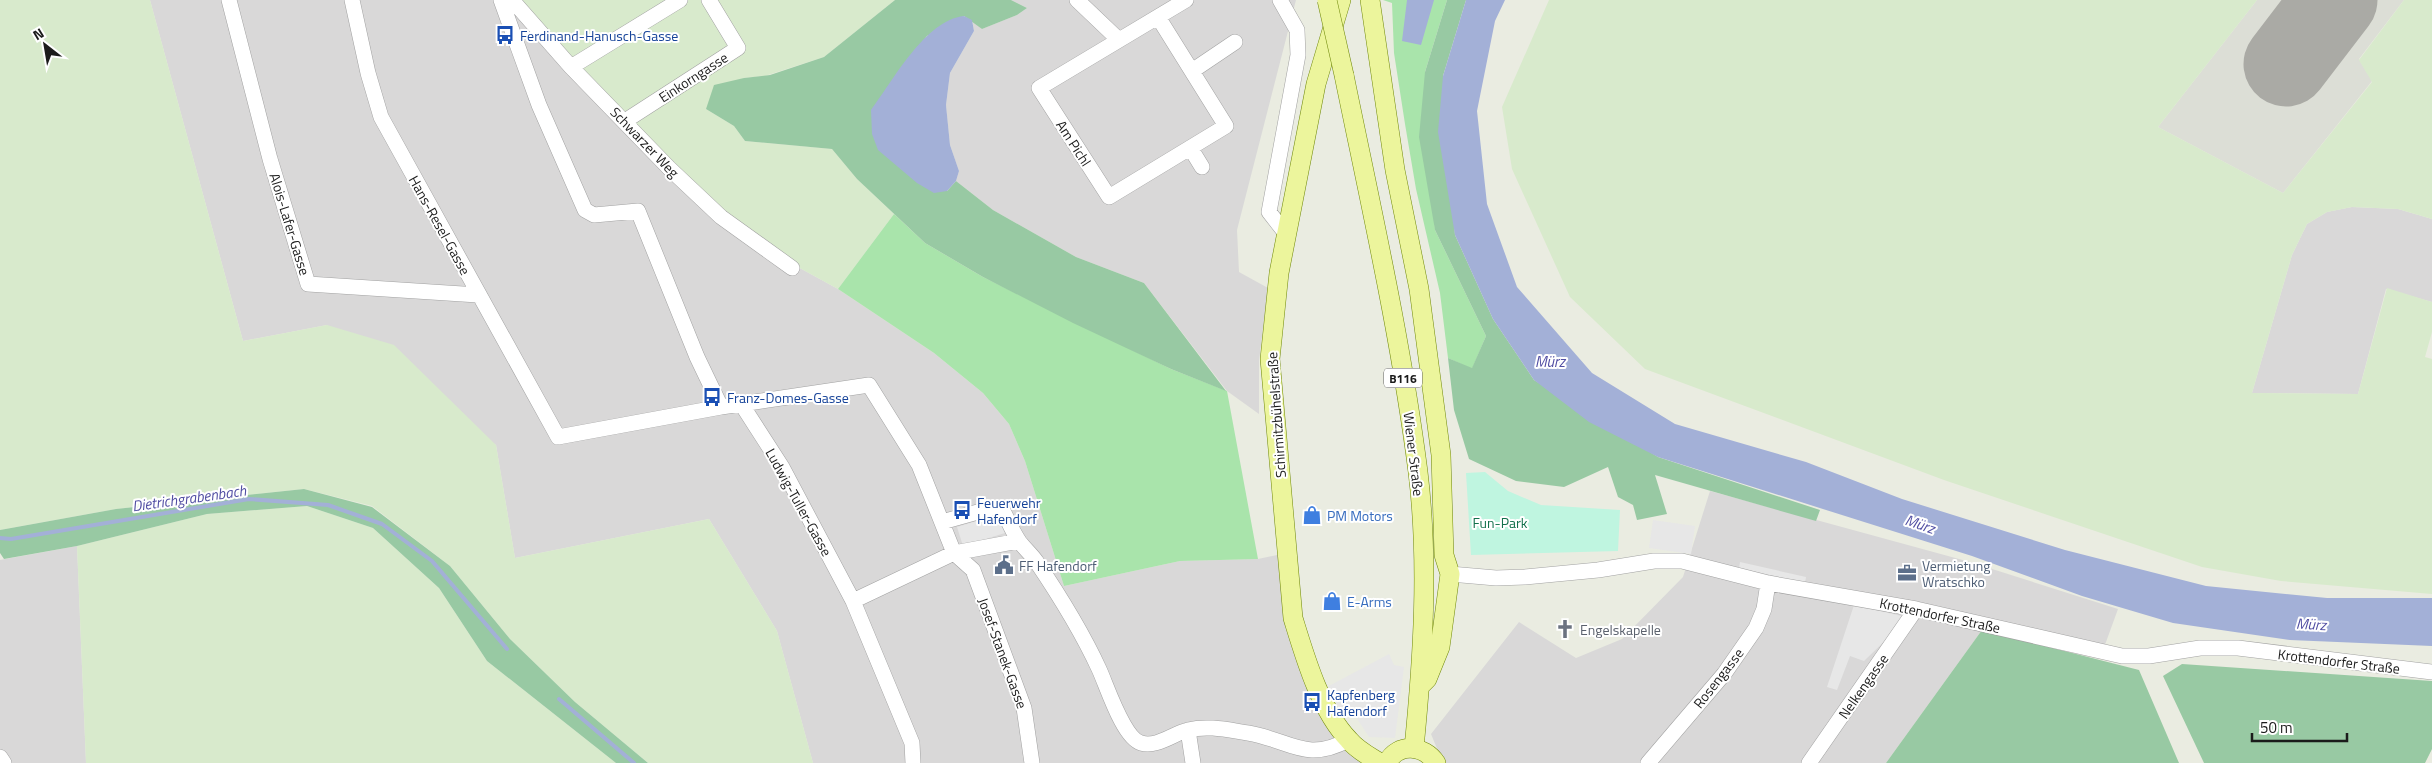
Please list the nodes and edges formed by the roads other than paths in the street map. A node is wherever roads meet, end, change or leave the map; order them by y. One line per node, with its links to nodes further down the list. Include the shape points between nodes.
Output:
1 (229, 0): 23 (street, Alois-Lafer-Gasse, via 270,159 308,284)
2 (352, 0): 23 (street, Hans-Resel-Gasse, via 381,117)
3 (502, 0): 25 (street, via 539,105 585,210 594,215 638,211 697,357)
4 (512, 0): 16 (street, Schwarzer Weg)
5 (680, 0): 16 (street)
6 (709, 0): 18 (street, Einkorngasse, via 738,48)
7 (1077, 0): 14 (street)
8 (1186, 0): 13 (street, Am Pichl)
9 (1280, 0): 21 (street, via 1297,30 1298,55 1269,212)
10 (1327, 0): 34 (main road, Wiener Straße / B116, bridge, via 1393,311 1418,474 1424,572)
11 (1341, 0): 21 (main road, Schirmitzbühelstraße, via 1316,84)
12 (1370, 0): 29 (main road, via 1395,170 1419,289 1441,455 1444,555)
13 (1158, 17): 14 (street, Am Pichl); 17 (street, Am Pichl)
14 (1119, 40): 19 (street, Am Pichl, via 1039,88 1109,197)
15 (1235, 42): 17 (street)
16 (571, 67): 18 (street, Schwarzer Weg)
17 (1192, 71): 19 (street, Am Pichl, via 1226,126)
18 (625, 122): 22 (street, Schwarzer Weg, via 721,217)
19 (1191, 149): 20 (street)
20 (1202, 167)
21 (1286, 235): 36 (main road, Schirmitzbühelstraße, via 1270,359 1293,618 1304,657 1321,698)
22 (792, 268)
23 (478, 295): 25 (street, Hans-Resel-Gasse, via 558,437)
24 (742, 405): 25 (street); 26 (street, via 869,385 919,465); 31 (street, Ludwig-Tuller-Gasse, via 782,467)
25 (721, 407)
26 (942, 522): 27 (street, via 1001,508); 28 (street)
27 (1018, 541): 28 (street); 35 (street, via 1035,560 1069,614 1132,738 1142,744 1153,744)
28 (954, 553): 31 (street); 41 (street, Josef-Stanek-Gasse, via 972,570 1024,708)
29 (1450, 574): 30 (street, Krottendorfer Straße, via 1525,578 1672,560); 34 (main road, via 1440,647 1427,679)
30 (1768, 583): 32 (street, Krottendorfer Straße); 46 (street, Rosengasse, via 1764,609 1756,628 1724,674)
31 (853, 600): 40 (street, Ludwig-Tuller-Gasse, via 912,743)
32 (1916, 609): 33 (street, Krottendorfer Straße, via 2122,656 2149,656 2200,648 2238,648); 47 (street, Nelkengasse)
33 (2432, 672)
34 (1420, 686): 37 (main road, Wiener Straße / B116)
35 (1188, 730): 36 (street, via 1211,727 1252,734 1316,753 1338,746); 42 (street)
36 (1346, 737): 43 (main road)
37 (1414, 748): 44 (main road, via 1395,753); 45 (main road, via 1423,750)
38 (0, 757): 39 (street)
39 (4, 763)
40 (913, 763)
41 (1032, 763)
42 (1193, 763)
43 (1380, 763)
44 (1387, 763)
45 (1436, 763)
46 (1648, 763)
47 (1809, 763)

